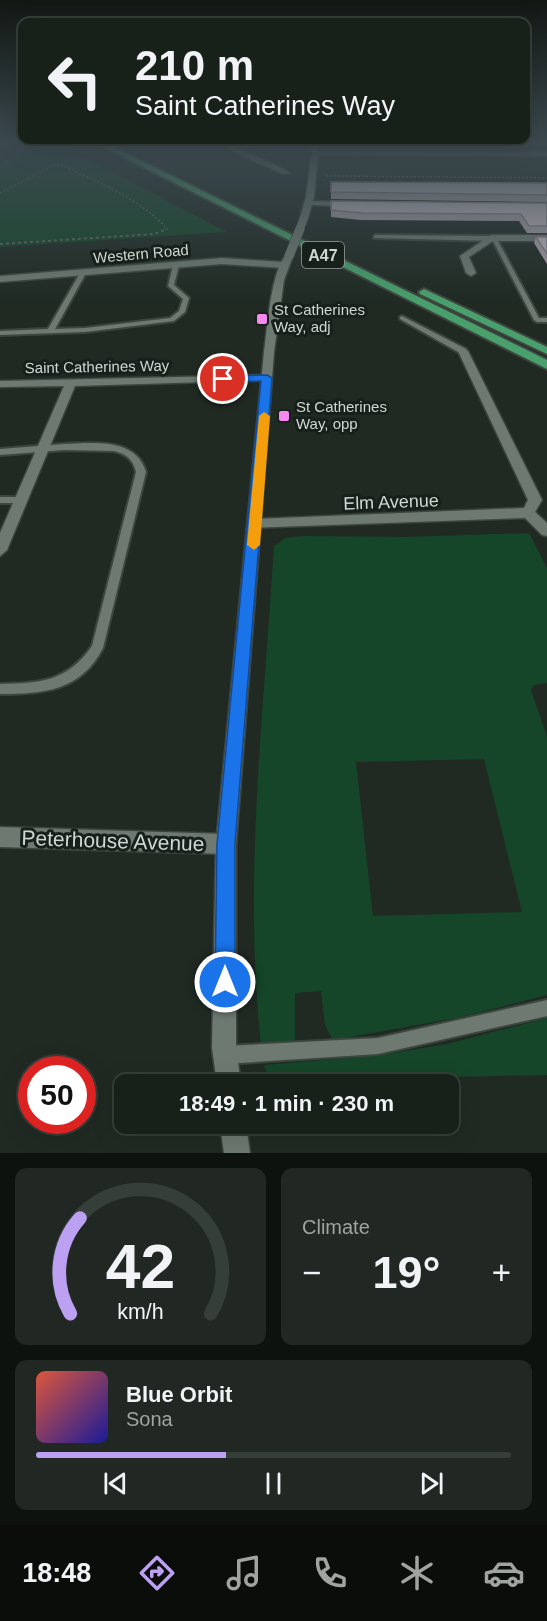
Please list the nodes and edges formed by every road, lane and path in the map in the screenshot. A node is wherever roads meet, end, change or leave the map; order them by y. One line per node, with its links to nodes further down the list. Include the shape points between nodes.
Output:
1 (121, 197): 10 (path, via 163,222 167,229 154,234)
2 (208, 197): 22 (highway, A47)
3 (227, 197): 21 (highway, A47)
4 (310, 197): 5 (street)
5 (309, 203): 6 (street); 11 (street, bridge)
6 (359, 204)
7 (376, 237): 8 (lane)
8 (491, 238): 9 (street); 14 (street, via 464,256); 17 (lane, via 537,320)
9 (547, 238)
10 (0, 244)
11 (286, 260): 12 (street, Western Road); 23 (street, via 276,297)
12 (176, 265): 13 (street, Western Road); 18 (lane, via 171,286 186,298 182,312 172,320)
13 (83, 273): 15 (street, Western Road); 18 (lane)
14 (471, 273)
15 (0, 279)
16 (402, 318): 20 (lane)
17 (547, 320)
18 (50, 332): 19 (lane)
19 (0, 333)
20 (463, 351): 30 (street, via 535,500)
21 (547, 351)
22 (547, 365)
23 (267, 378): 24 (street, Saint Catherines Way); 31 (street)
24 (71, 382): 25 (street, Saint Catherines Way); 26 (street)
25 (0, 384)
26 (43, 448): 27 (lane); 29 (street); 34 (lane, via 124,451 139,463 141,472 97,648 88,663 54,686)
27 (0, 452)
28 (0, 500): 29 (lane)
29 (21, 500): 33 (street)
30 (528, 513): 31 (street, Elm Avenue); 32 (street)
31 (255, 524): 36 (street)
32 (547, 531)
33 (0, 550)
34 (0, 689)
35 (0, 837): 36 (street, Peterhouse Avenue)
36 (226, 844): 38 (street)
37 (547, 1008): 38 (lane, via 378,1046)
38 (225, 1055): 39 (street)
39 (228, 1074)
40 (234, 1134): 41 (street)
41 (237, 1153)

